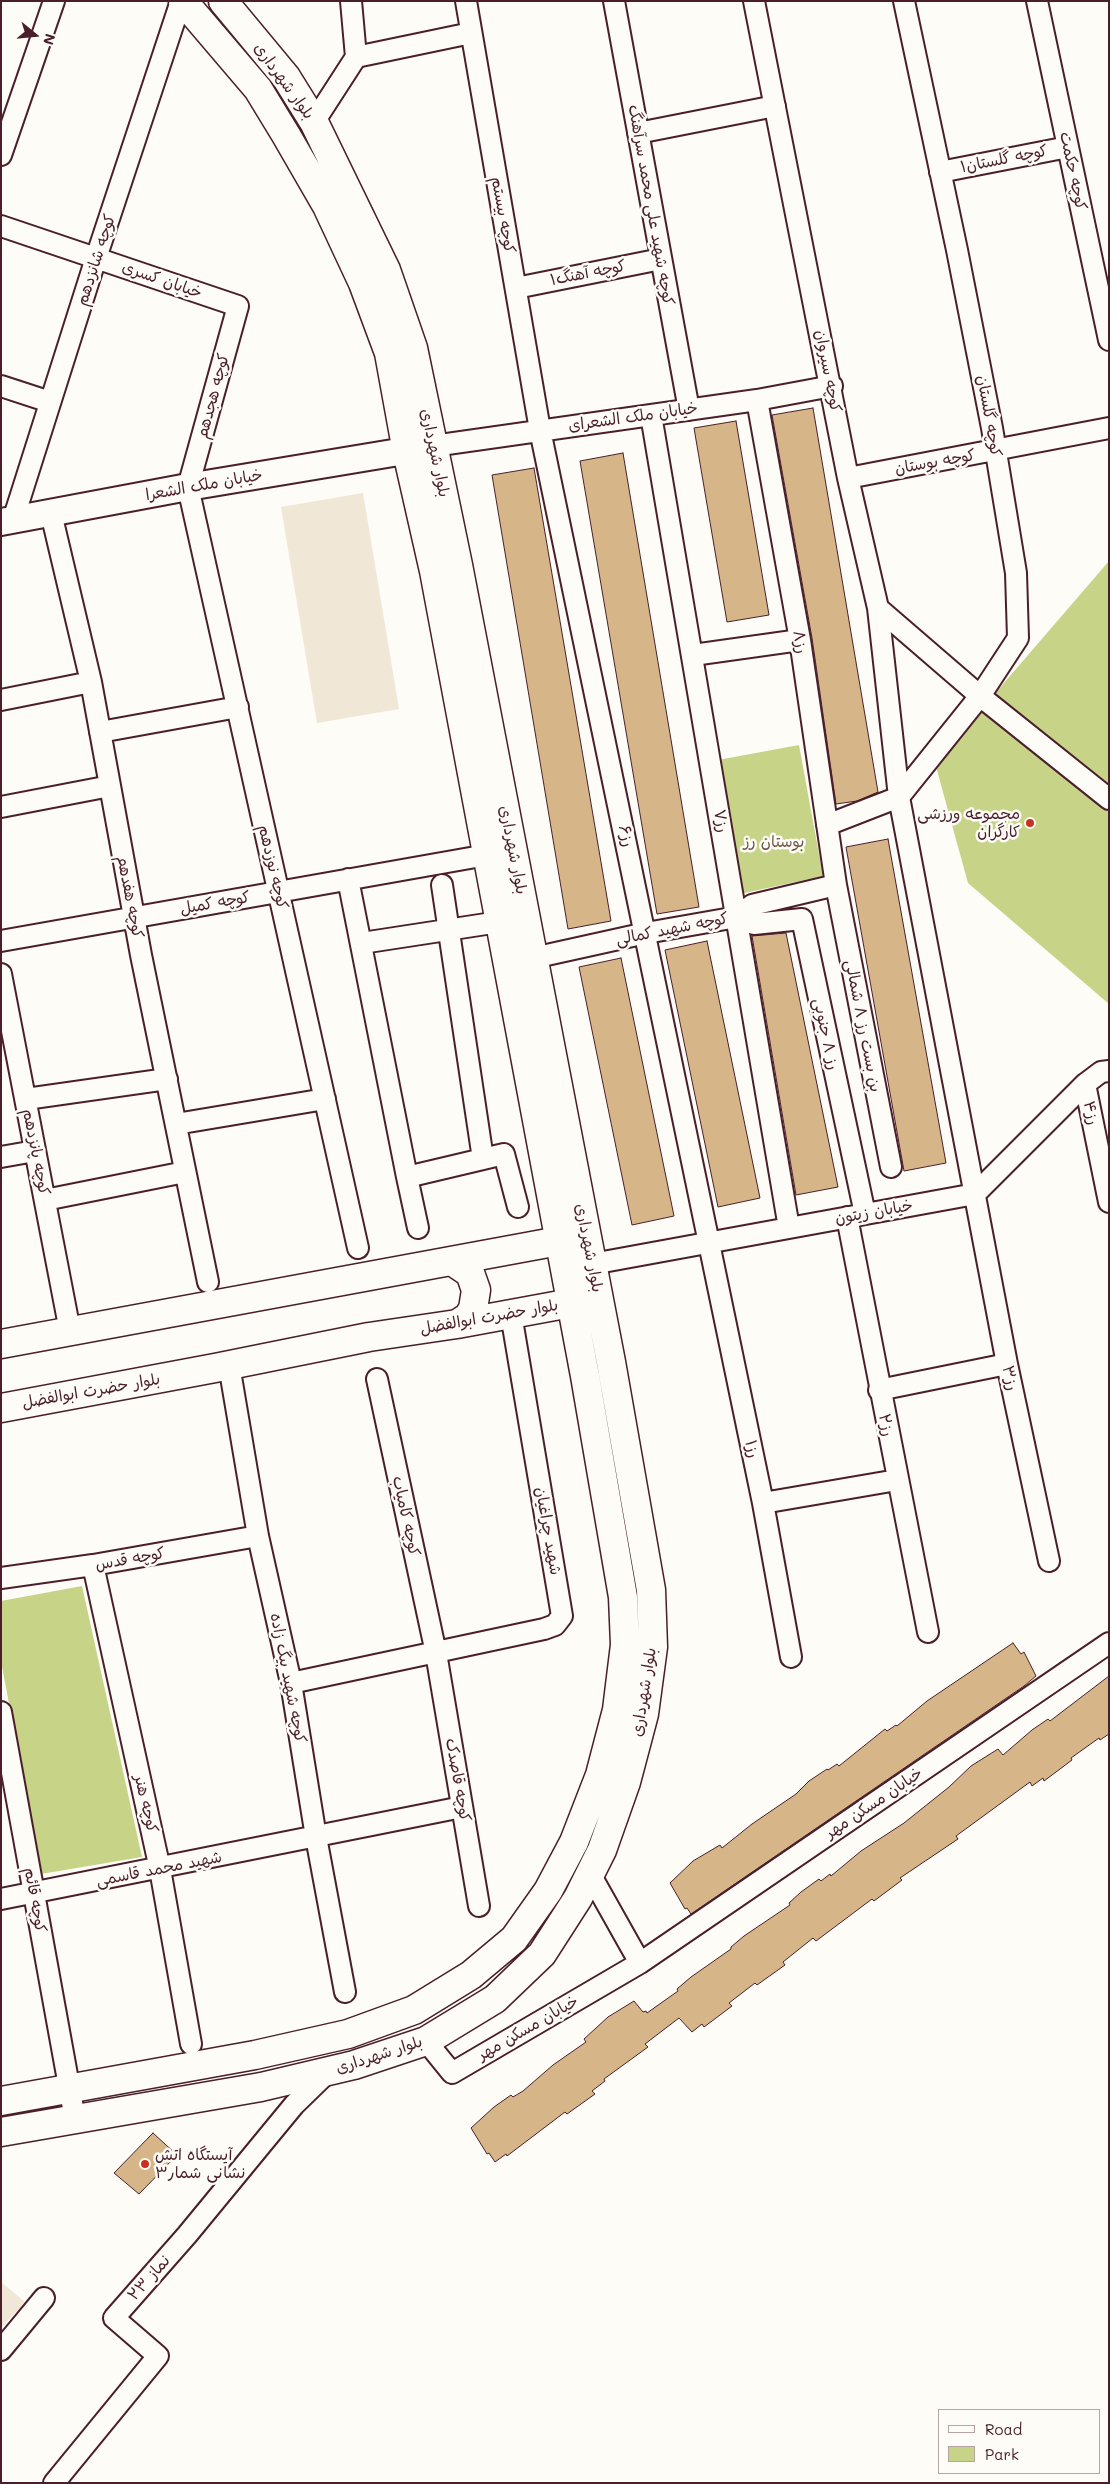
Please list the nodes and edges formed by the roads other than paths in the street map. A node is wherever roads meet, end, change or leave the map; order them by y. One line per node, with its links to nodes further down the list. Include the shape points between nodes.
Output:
1 (54, 1): 16 (street)
2 (182, 1): 19 (street, کوچه شانزدهم); 34 (main road, بلوار شهرداری, via 258,89 327,206 363,283 389,353)
3 (223, 1): 13 (main road, بلوار شهرداری, via 286,77)
4 (351, 1): 11 (street)
5 (466, 1): 10 (street, کوچه بیستم)
6 (614, 1): 14 (street, کوچه شهید علی محمد سرآهنگ)
7 (754, 1): 12 (street, کوچه سیروان)
8 (904, 1): 17 (street, کوچه گلستان)
9 (1037, 1): 15 (street, کوچه حکمت)
10 (472, 33): 11 (street); 21 (street, کوچه بیستم)
11 (356, 57): 13 (street)
12 (775, 106): 14 (street); 25 (street, کوچه سیروان)
13 (314, 122): 32 (main road, بلوار شهرداری, via 386,270 413,348)
14 (638, 133): 20 (street, کوچه شهید علی محمد سرآهنگ)
15 (1068, 146): 17 (street, کوچه گلستان۱); 23 (street, کوچه حکمت)
16 (1, 155)
17 (940, 172): 33 (street, کوچه گلستان)
18 (1, 226): 19 (street, خیابان کسری)
19 (96, 258): 22 (street, خیابان کسری); 27 (street, کوچه شانزدهم)
20 (661, 259): 21 (street, کوچه آهنگ۱); 28 (street, کوچه شهید علی محمد سرآهنگ)
21 (516, 288): 31 (street, کوچه بیستم)
22 (238, 306): 36 (street, کوچه هجدهم)
23 (1109, 340)
24 (1, 386): 27 (street)
25 (832, 386): 26 (street, خیابان ملک الشعرای); 35 (street, کوچه سیروان)
26 (757, 400): 28 (street, خیابان ملک الشعرای); 40 (street, رز۸)
27 (50, 402): 38 (street, کوچه شانزدهم)
28 (688, 410): 29 (street, خیابان ملک الشعرای)
29 (651, 415): 31 (street, خیابان ملک الشعرای); 41 (street, رز۷)
30 (1109, 428): 33 (street, کوچه بوستان)
31 (540, 430): 32 (street, خیابان ملک الشعرای); 61 (street, رز۶)
32 (434, 446): 34 (street, خیابان ملک الشعرا); 64 (main road, بلوار شهرداری)
33 (995, 451): 35 (street, کوچه بوستان); 43 (street, کوچه گلستان, via 1016,573 1018,638)
34 (407, 452): 36 (street, خیابان ملک الشعرا); 52 (main road, بلوار شهرداری, via 434,572)
35 (848, 478): 39 (street, کوچه سیروان)
36 (188, 487): 37 (street, خیابان ملک الشعرا); 45 (street, کوچه نوزدهم)
37 (51, 512): 38 (street, خیابان ملک الشعرا); 42 (street, کوچه هفدهم)
38 (7, 521)
39 (878, 608): 43 (street); 48 (street, کوچه سیروان)
40 (800, 640): 41 (street); 51 (street, رز۸)
41 (694, 655): 58 (street, رز۷)
42 (91, 682): 44 (street); 46 (street, کوچه هفدهم)
43 (980, 696): 48 (street, کوچه گلستان); 49 (street)
44 (1, 700)
45 (238, 707): 46 (street); 56 (street, کوچه نوزدهم)
46 (100, 732): 47 (street, کوچه هفدهم)
47 (110, 786): 50 (street); 57 (street, کوچه هفدهم)
48 (899, 797): 51 (street); 78 (street, رز۳)
49 (1109, 799)
50 (1, 807)
51 (827, 825): 55 (street, رز۸)
52 (487, 855): 53 (street, کوچه کمیل); 59 (main road, بلوار شهرداری)
53 (348, 879): 56 (street, کوچه کمیل); 63 (street)
54 (442, 885): 60 (street)
55 (836, 885): 58 (street, کوچه شهید کمالی, via 752,905); 75 (street, بن بست رز ۸ شمالی)
56 (279, 892): 57 (street, کوچه کمیل); 69 (street, کوچه نوزدهم)
57 (134, 917): 62 (street, کوچه کمیل); 67 (street, کوچه هفدهم)
58 (737, 917): 61 (street, کوچه شهید کمالی); 82 (street, رز ۸ جنوبی, via 754,924 802,919); 84 (street, رز۷)
59 (499, 922): 60 (street); 85 (main road, بلوار شهرداری)
60 (449, 930): 63 (street); 74 (street)
61 (646, 933): 64 (street, کوچه شهید کمالی); 86 (street, رز۶)
62 (1, 940)
63 (362, 943): 77 (street)
64 (534, 958): 89 (main road, بلوار شهرداری)
65 (1, 974): 70 (street, کوچه پانزدهم)
66 (1109, 1071): 68 (street, via 1101,1072)
67 (167, 1080): 70 (street); 71 (street, کوچه هفدهم)
68 (1086, 1084): 78 (street); 80 (street, رز۴)
69 (325, 1098): 71 (street); 87 (street, کوچه نوزدهم)
70 (26, 1099): 72 (street, کوچه پانزدهم)
71 (176, 1124): 76 (street, کوچه هفدهم)
72 (35, 1151): 73 (street); 79 (street, کوچه پانزدهم)
73 (1, 1157)
74 (483, 1159): 77 (street); 81 (street, via 504,1154)
75 (891, 1167)
76 (186, 1172): 79 (street); 90 (street, کوچه هفدهم)
77 (407, 1177): 83 (street)
78 (975, 1194): 82 (street, خیابان زیتون); 96 (street, رز۳)
79 (45, 1200): 94 (street, کوچه پانزدهم)
80 (1109, 1202)
81 (518, 1207)
82 (856, 1216): 84 (street, خیابان زیتون); 99 (street, رز۲)
83 (418, 1228)
84 (789, 1228): 86 (street, خیابان زیتون)
85 (559, 1241): 88 (main road); 89 (main road); 91 (main road, بلوار شهرداری)
86 (709, 1242): 89 (street, خیابان زیتون); 102 (street, رز۱)
87 (358, 1248)
88 (452, 1261): 93 (main road, via 470,1273 476,1290 473,1309); 94 (main road)
89 (592, 1264): 91 (main road, بلوار حضرت ابوالفضل); 116 (main road, بلوار شهرداری, via 651,1590 653,1647 644,1714 626,1782)
90 (208, 1282)
91 (571, 1303): 92 (main road, بلوار حضرت ابوالفضل); 125 (main road, بلوار شهرداری, via 613,1529 623,1597 625,1645 617,1710 600,1775 574,1842 548,1891 514,1939 471,1975 414,2010 348,2034)
92 (511, 1314): 93 (main road, بلوار حضرت ابوالفضل); 109 (street, شهید چراغیان, via 562,1616 556,1625 544,1629)
93 (457, 1324): 97 (main road, بلوار حضرت ابوالفضل, via 369,1337)
94 (70, 1331): 95 (main road)
95 (1, 1344)
96 (1007, 1364): 99 (street); 104 (street, رز۳)
97 (229, 1365): 100 (main road, بلوار حضرت ابوالفضل); 103 (street, کوچه شهید بیگ زاده)
98 (377, 1379): 109 (street, کوچه کامیاب)
99 (879, 1390): 101 (street, رز۲)
100 (1, 1408)
101 (897, 1480): 102 (street); 107 (street, رز۲)
102 (763, 1503): 110 (street, رز۱)
103 (258, 1536): 105 (street, کوچه قدس); 111 (street, کوچه شهید بیگ زاده)
104 (1049, 1560)
105 (93, 1565): 106 (street, کوچه قدس); 115 (street, کوچه هنر)
106 (1, 1578)
107 (928, 1632)
108 (1109, 1643): 120 (street, خیابان مسکن مهر)
109 (436, 1653): 111 (street, شهید چراغیان); 113 (street, کوچه قاصدک)
110 (791, 1657)
111 (291, 1683): 114 (street, کوچه شهید بیگ زاده)
112 (1, 1712): 117 (street, کوچه قائم)
113 (462, 1807): 114 (street, شهید محمد قاسمی); 119 (street, کوچه قاصدک)
114 (316, 1837): 115 (street, شهید محمد قاسمی); 121 (street, کوچه شهید بیگ زاده)
115 (160, 1869): 117 (street, شهید محمد قاسمی); 123 (street, کوچه هنر)
116 (590, 1874): 120 (street); 122 (main road, بلوار شهرداری, via 542,1954 495,1999)
117 (34, 1894): 118 (street, شهید محمد قاسمی); 125 (street, کوچه قائم)
118 (1, 1899)
119 (479, 1906)
120 (640, 1963): 122 (street, خیابان مسکن مهر, via 452,2073)
121 (345, 1992)
122 (426, 2041): 124 (main road, بلوار شهرداری)
123 (191, 2044)
124 (329, 2071): 127 (main road, بلوار شهرداری, via 261,2087); 131 (street, نماز ۲۳, via 294,2105 114,2318 158,2356)
125 (69, 2089): 126 (main road, بلوار شهرداری); 127 (street, کوچه قائم)
126 (1, 2101)
127 (75, 2119): 128 (main road, بلوار شهرداری)
128 (1, 2132)
129 (44, 2298): 130 (street)
130 (1, 2350)
131 (54, 2483)

